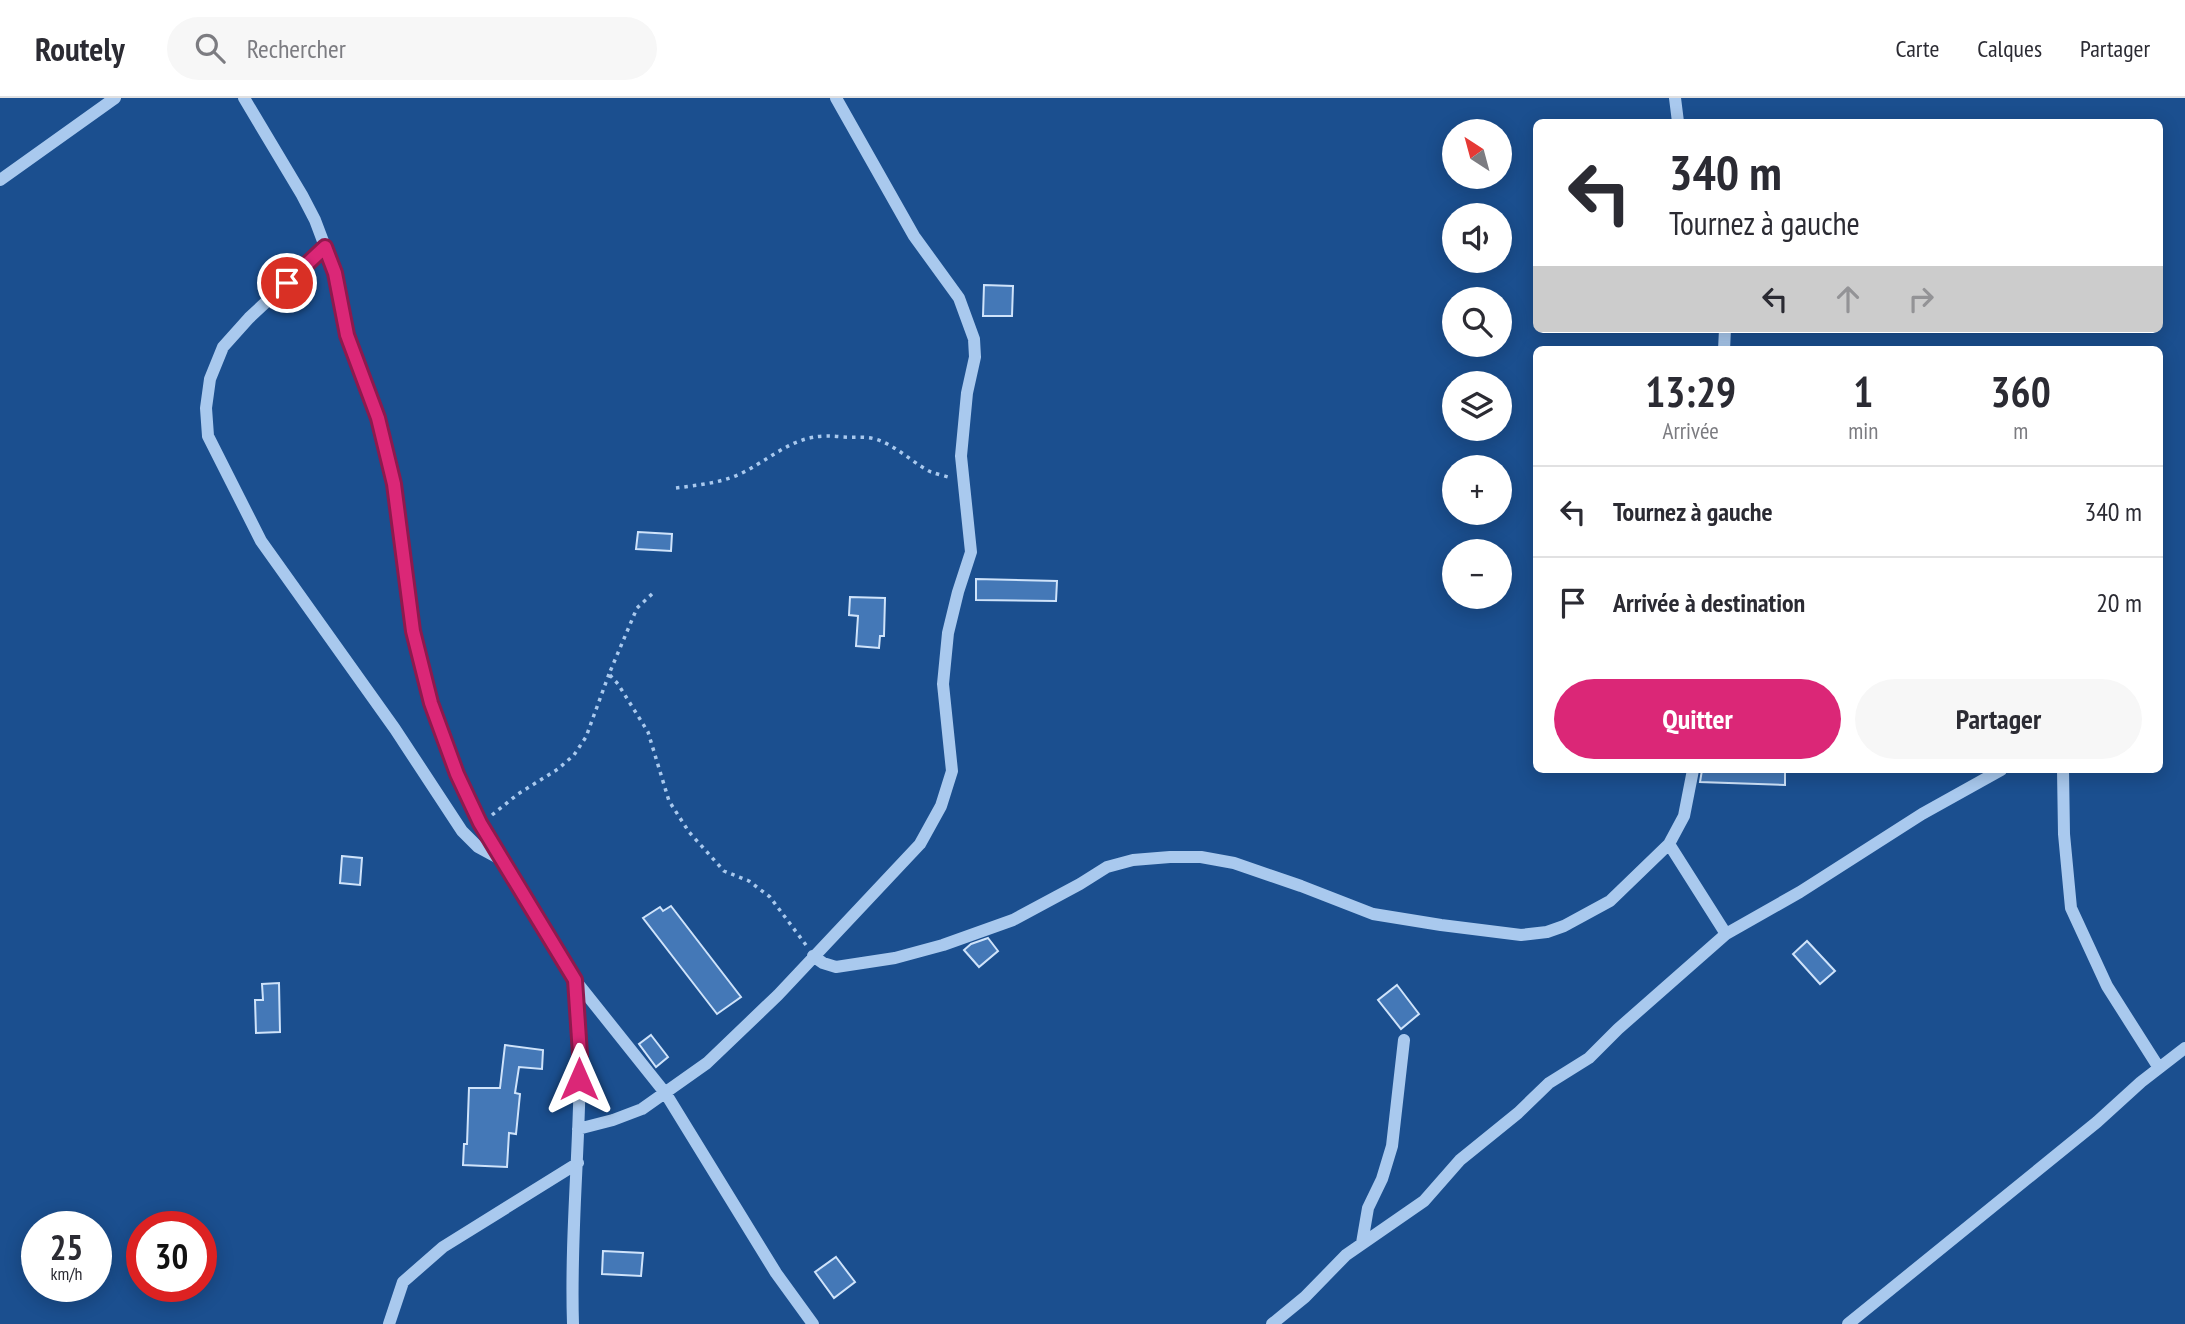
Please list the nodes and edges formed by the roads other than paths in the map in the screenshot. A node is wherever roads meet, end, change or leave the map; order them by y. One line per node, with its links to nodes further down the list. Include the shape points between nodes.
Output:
1 (115, 98): 6 (street)
2 (244, 98): 7 (street, via 302,195)
3 (836, 98): 14 (street, via 914,236 959,298 970,324 975,357 962,431 971,552 948,633 943,684 952,771 941,806 920,844)
4 (1675, 98): 5 (street)
5 (1678, 119)
6 (0, 180)
7 (325, 247): 12 (street, via 394,484 413,631 431,703 457,774); 12 (street, via 223,347 210,379 208,436 261,541 395,729 461,831)
8 (1692, 773): 11 (street, via 1684,816)
9 (1996, 773): 13 (street)
10 (2063, 773): 18 (street, via 2063,834 2071,908 2108,986)
11 (1669, 844): 13 (street); 14 (street, via 1610,901 1546,932 1521,935 1373,914 1234,863 1170,857 1133,859 1107,867 1013,920 943,945 836,967)
12 (502, 860): 15 (street)
13 (1726, 934): 22 (street, via 1589,1058 1549,1083 1460,1160 1424,1201)
14 (813, 956): 19 (street, via 707,1063)
15 (575, 980): 19 (street); 20 (street, via 580,1054)
16 (1404, 1040): 22 (street, via 1392,1146 1368,1208)
17 (2185, 1048): 18 (street)
18 (2159, 1068): 27 (street)
19 (666, 1094): 20 (street, via 642,1109); 25 (street, via 776,1273)
20 (578, 1129): 21 (street)
21 (578, 1163): 23 (street, via 443,1247 403,1282); 24 (street)
22 (1362, 1242): 26 (street)
23 (389, 1324)
24 (573, 1324)
25 (813, 1324)
26 (1272, 1324)
27 (1848, 1324)

